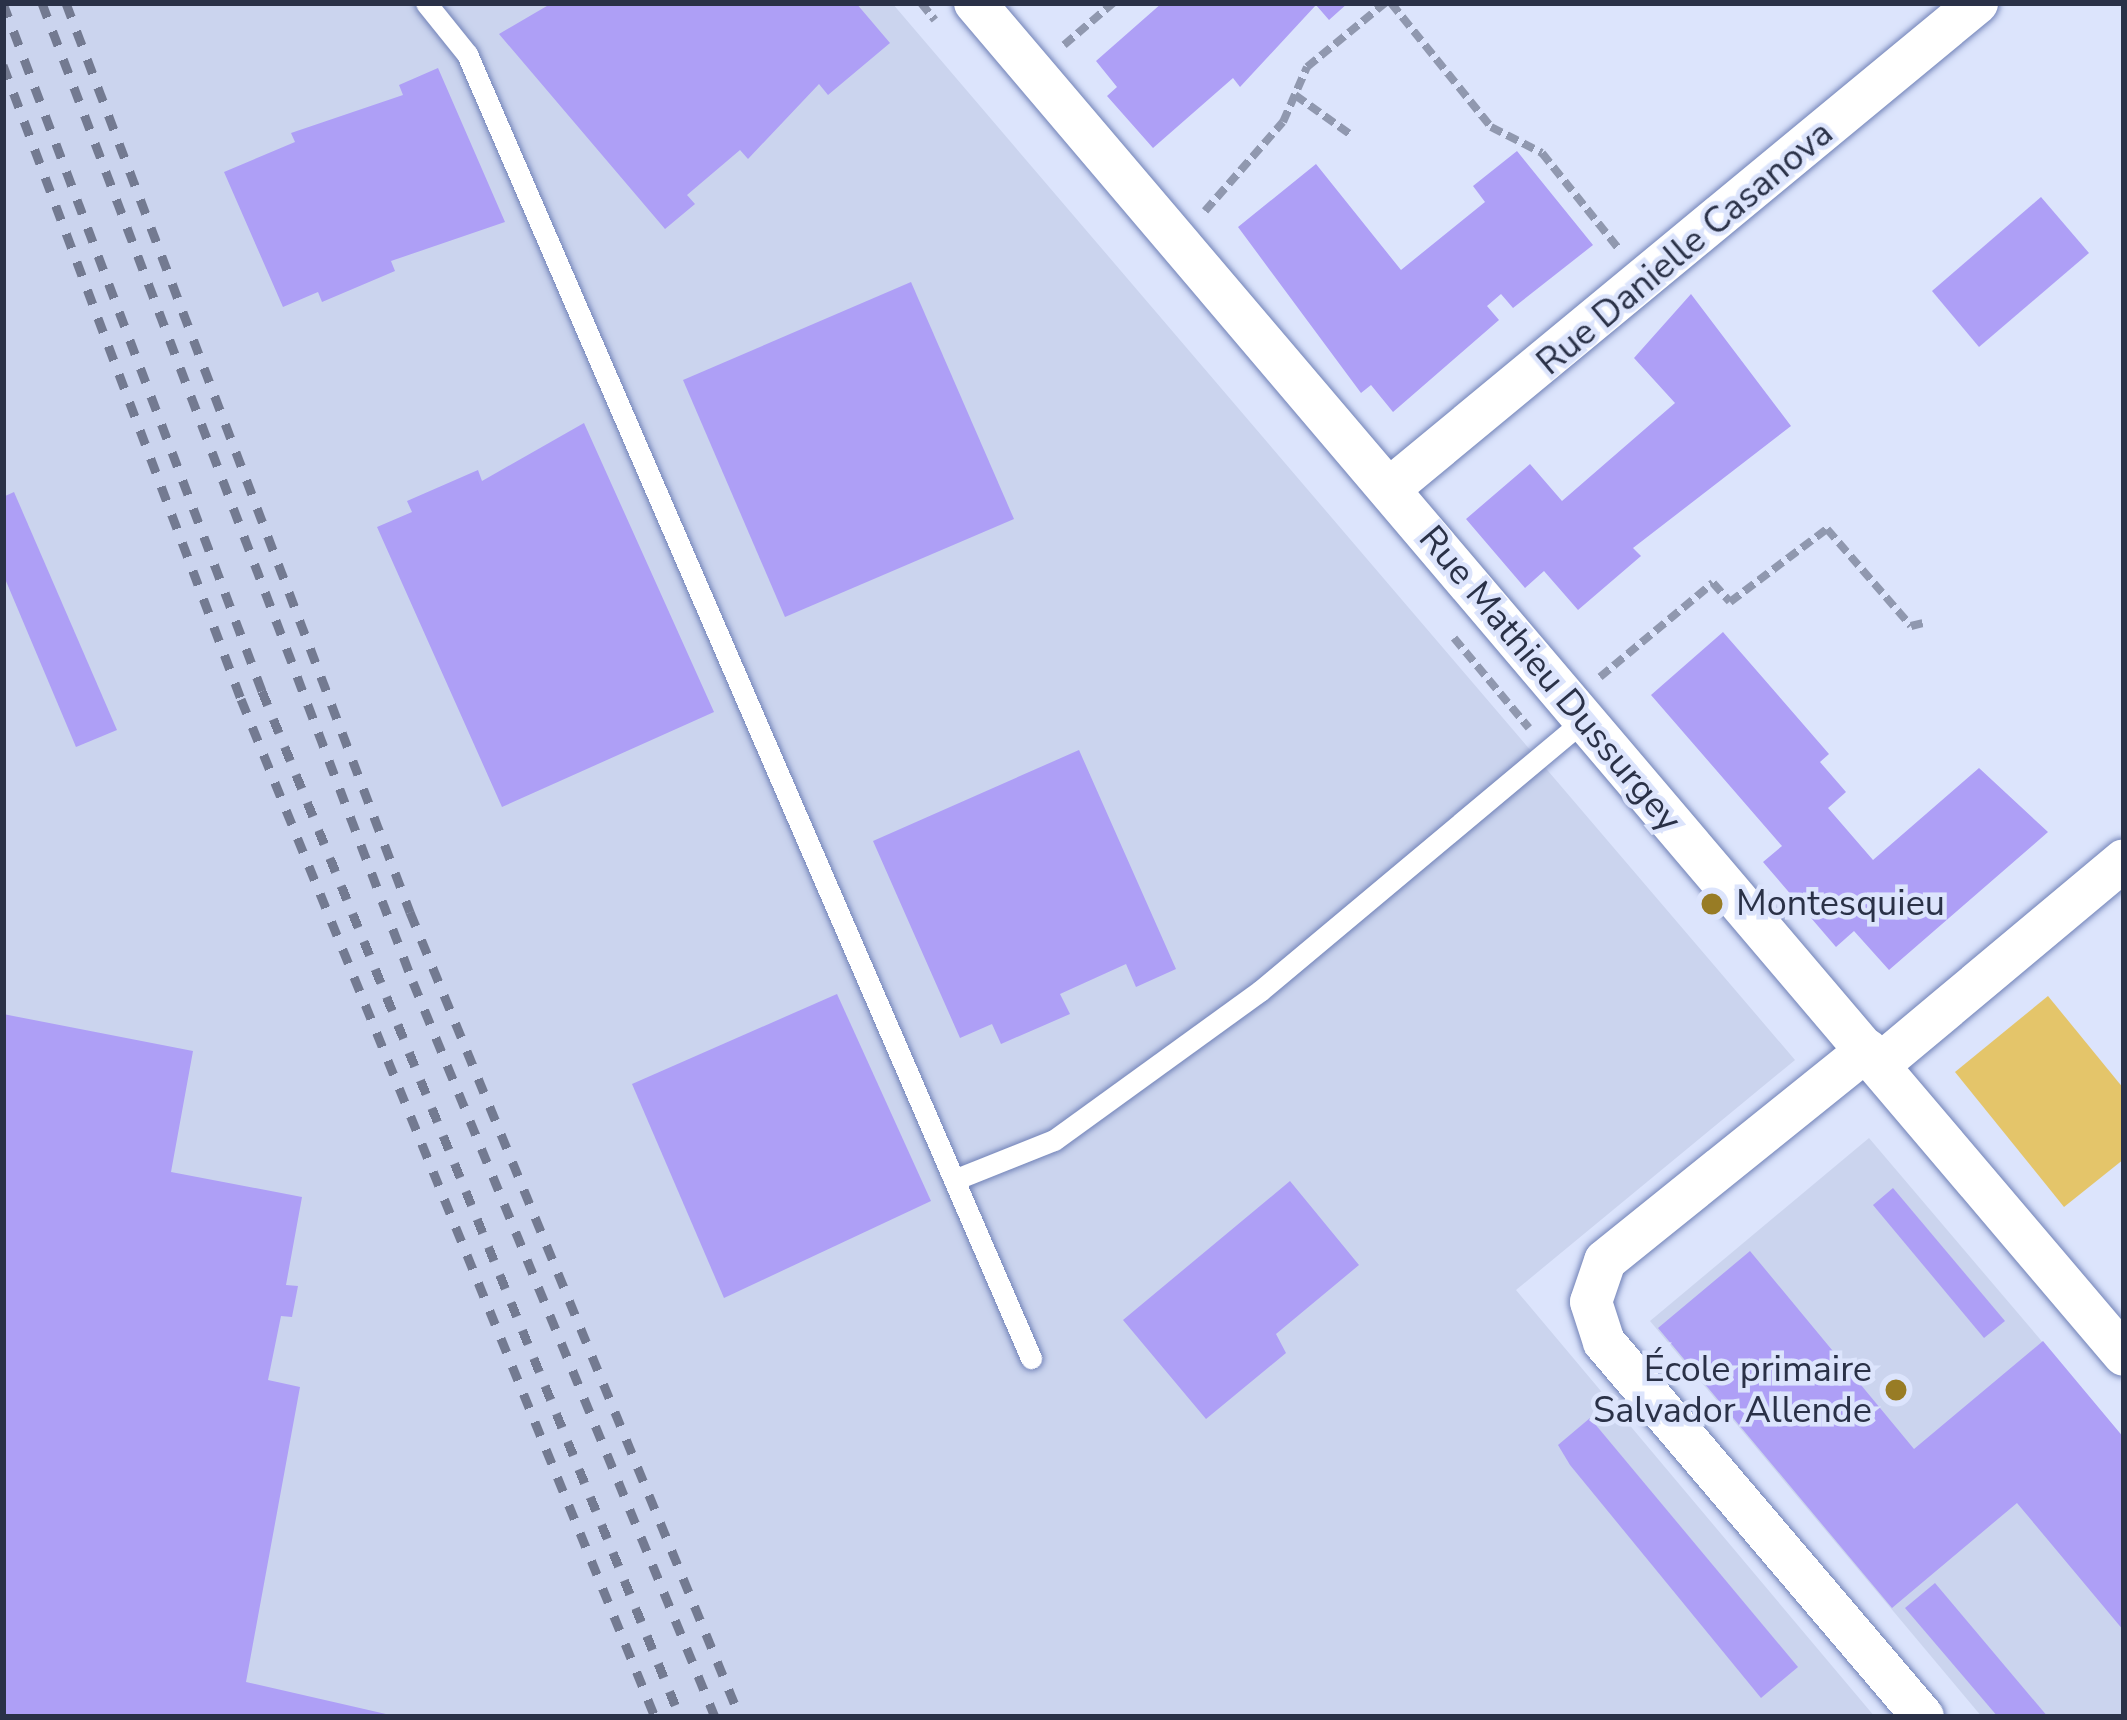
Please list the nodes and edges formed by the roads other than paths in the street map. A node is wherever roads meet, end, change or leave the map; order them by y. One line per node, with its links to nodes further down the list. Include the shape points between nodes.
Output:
1 (426, 3): 8 (lane, via 467,54)
2 (975, 3): 4 (street, Rue Mathieu Dussurgey)
3 (1977, 3): 4 (street, Rue Danielle Casanova)
4 (1390, 489): 5 (street, Rue Mathieu Dussurgey)
5 (1584, 720): 7 (street, Rue Mathieu Dussurgey); 8 (lane, via 1259,991 1054,1140)
6 (2124, 860): 7 (street)
7 (1873, 1057): 9 (street, Rue Mathieu Dussurgey); 11 (street, via 1604,1261 1591,1302 1604,1342)
8 (956, 1179): 10 (lane)
9 (2124, 1355)
10 (1031, 1358)
11 (1905, 1711)

